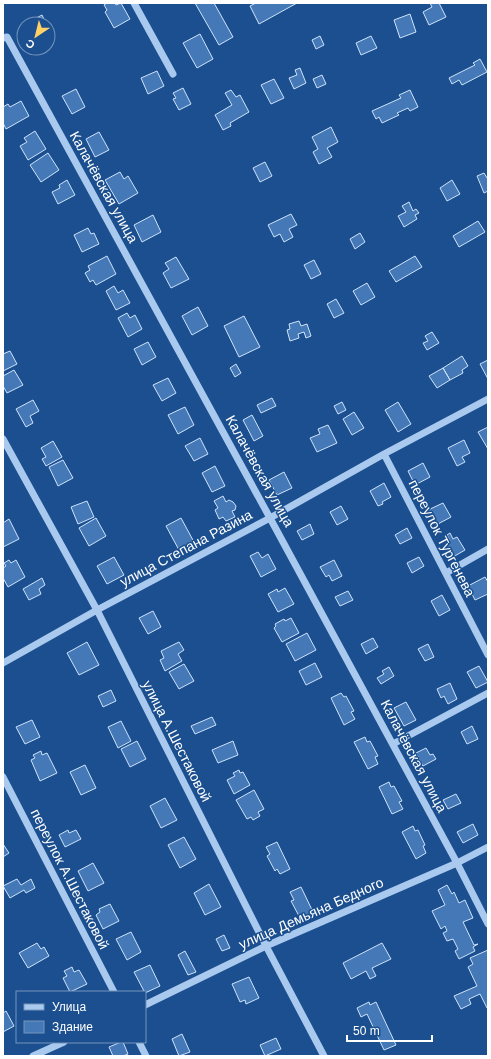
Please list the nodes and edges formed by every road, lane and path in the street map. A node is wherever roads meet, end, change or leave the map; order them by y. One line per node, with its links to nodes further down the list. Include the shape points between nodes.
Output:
1 (134, 3): 3 (street)
2 (3, 38): 7 (street, Калачёвская улица, via 7,37)
3 (173, 74)
4 (488, 400): 6 (street, улица Степана Разина)
5 (3, 439): 10 (street, улица А.Шестаковой)
6 (384, 454): 7 (street, улица Степана Разина); 9 (street, переулок Тургенева)
7 (270, 518): 10 (street, улица Степана Разина); 14 (street, Калачёвская улица)
8 (488, 550): 9 (street)
9 (446, 573): 11 (street, переулок Тургенева)
10 (97, 610): 12 (street, улица Степана Разина); 19 (street, улица А.Шестаковой)
11 (488, 655)
12 (3, 663)
13 (488, 693): 14 (street)
14 (393, 744): 17 (street, Калачёвская улица)
15 (3, 777): 20 (street, переулок А.Шестаковой)
16 (488, 847): 17 (street, улица Демьяна Бедного)
17 (457, 863): 18 (street, Калачёвская улица); 19 (street, улица Демьяна Бедного)
18 (488, 924)
19 (266, 946): 21 (street, улица Демьяна Бедного); 26 (street, улица А.Шестаковой)
20 (113, 991)
21 (146, 1005)
22 (62, 1043): 24 (street)
23 (140, 1043): 25 (street)
24 (33, 1056)
25 (146, 1056)
26 (324, 1056)

